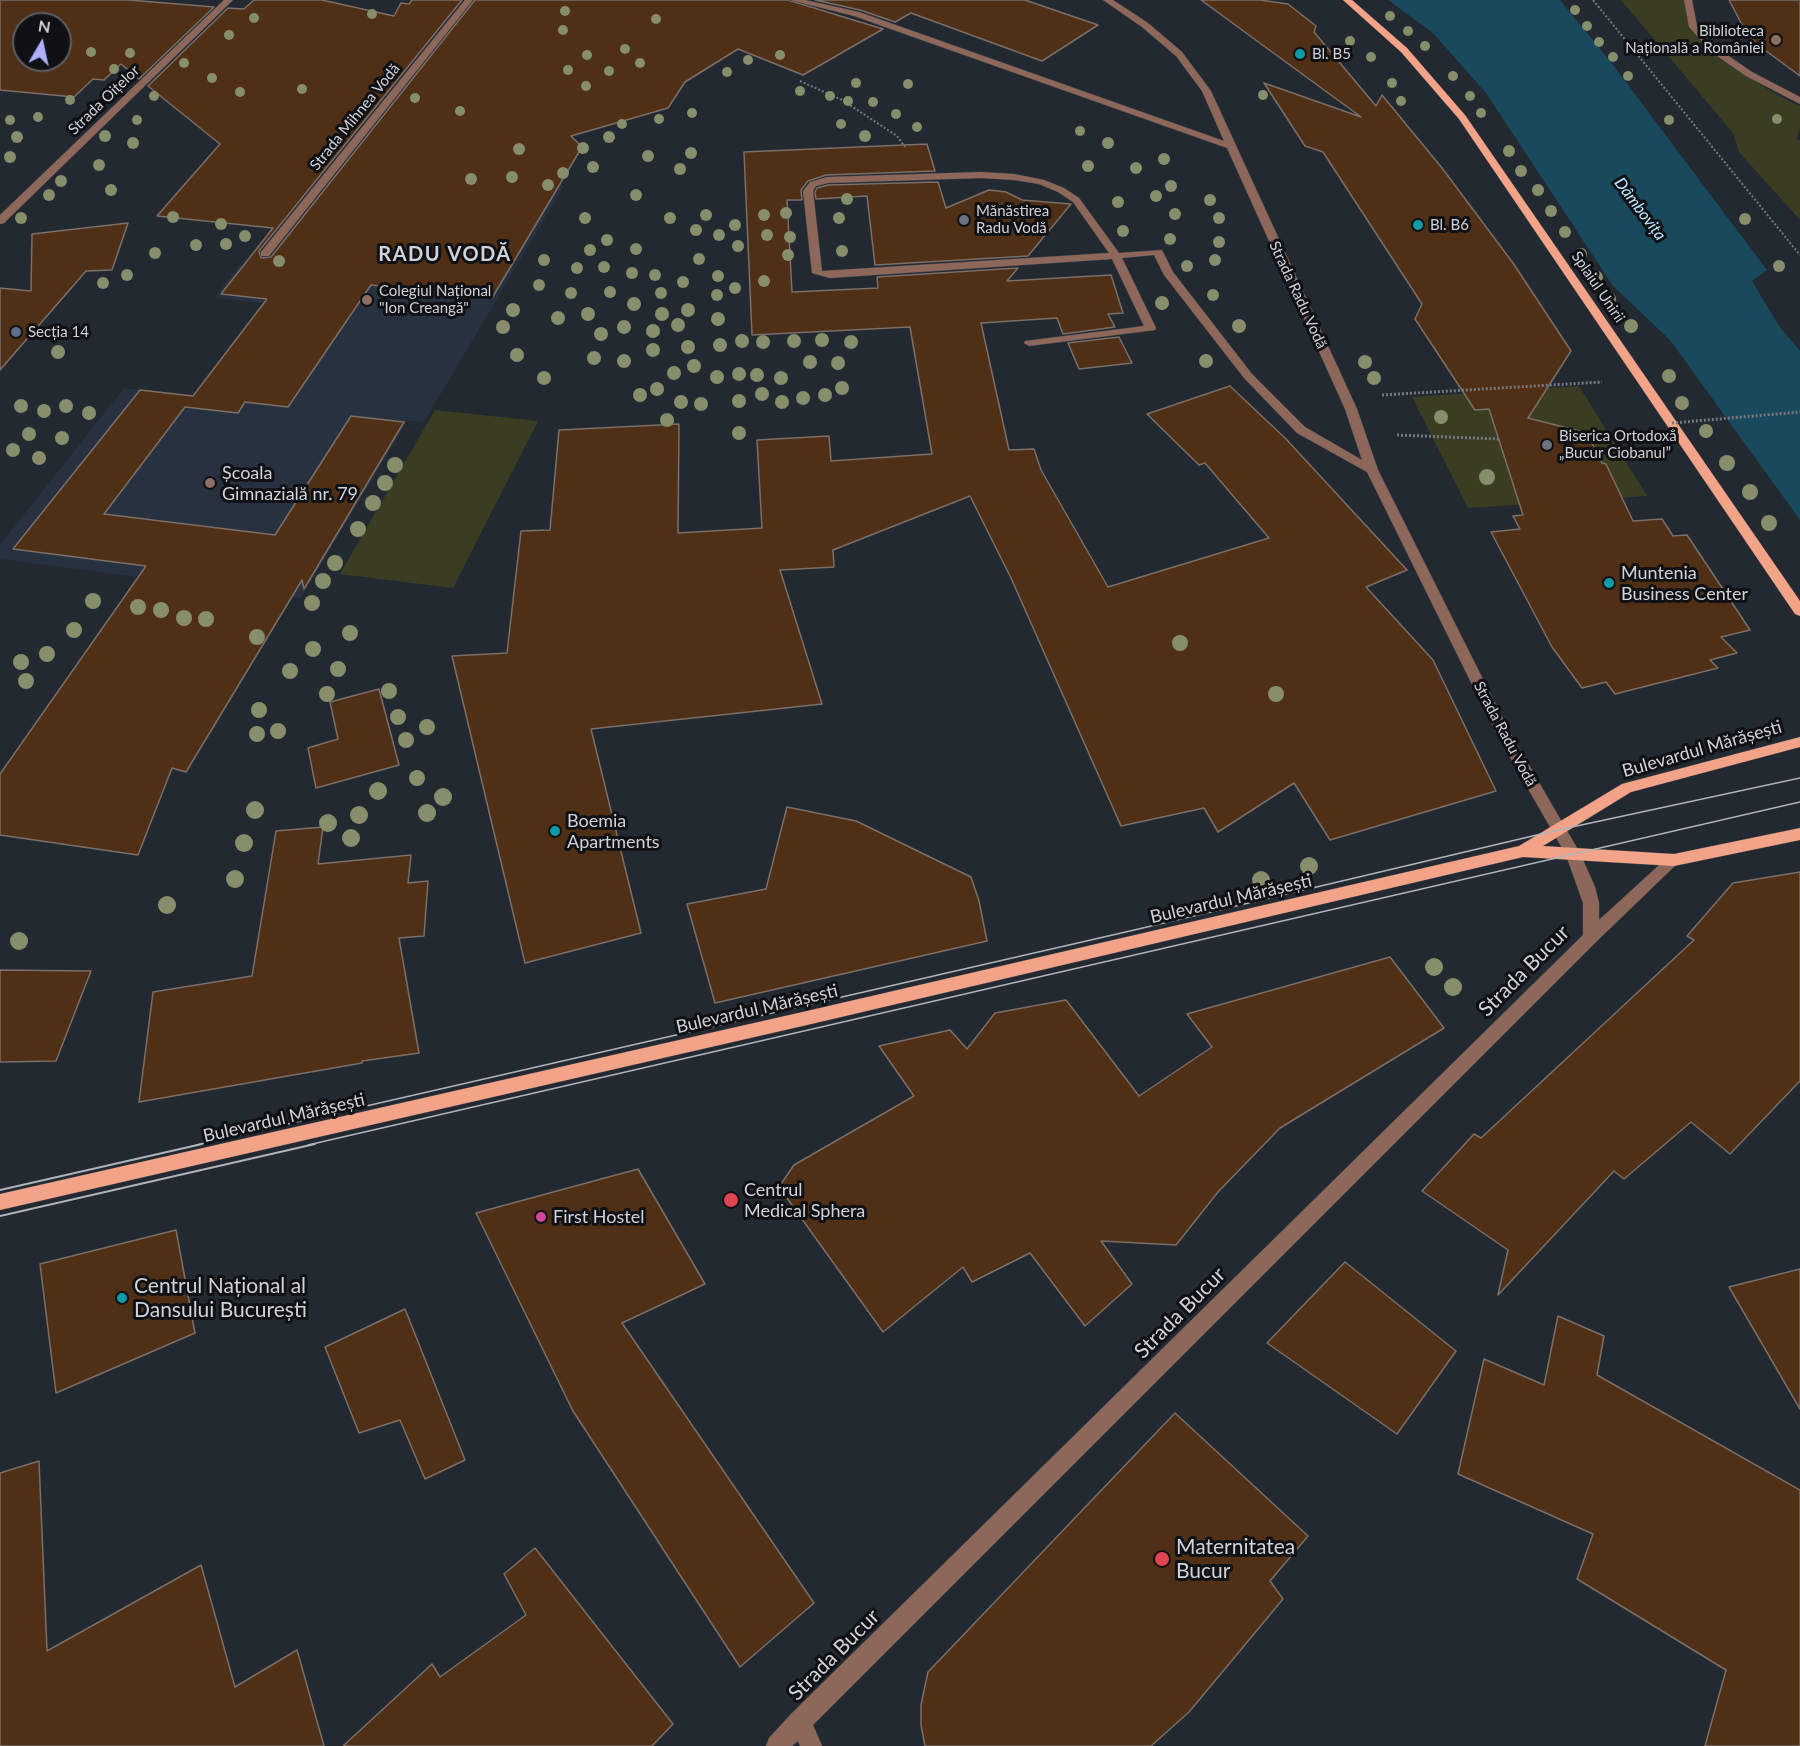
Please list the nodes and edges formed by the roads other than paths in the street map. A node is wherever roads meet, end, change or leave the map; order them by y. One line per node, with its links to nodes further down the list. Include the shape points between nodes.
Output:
1 (229, 0): 9 (street, Strada Oițelor)
2 (469, 0): 10 (street, Strada Mihnea Vodă)
3 (794, 0): 8 (street, via 856,14)
4 (1107, 0): 8 (street, Strada Radu Vodă, via 1179,54 1206,91)
5 (1347, 0): 14 (main road, Splaiul Unirii, via 1404,50 1462,117)
6 (1688, 0): 7 (street, via 1694,27 1714,50)
7 (1800, 101)
8 (1229, 146): 13 (street, Strada Radu Vodă, via 1346,397)
9 (0, 222)
10 (265, 254)
11 (1116, 256): 11 (street, via 817,273 808,191 813,184 827,180 981,175 1041,182 1076,200); 12 (street, via 1150,328); 13 (street, via 1158,252 1168,273 1248,376 1286,415 1301,430)
12 (1029, 343)
13 (1372, 470): 16 (street, Strada Radu Vodă, via 1502,731)
14 (1800, 611)
15 (1800, 742): 16 (main road, Bulevardul Mărășești, via 1627,788)
16 (1558, 830): 18 (main road, Bulevardul Mărășești); 19 (street, Strada Radu Vodă)
17 (1800, 834): 20 (main road, Bulevardul Mărășești)
18 (1522, 851): 19 (main road, Bulevardul Mărășești); 22 (main road, Bulevardul Mărășești)
19 (1573, 853): 20 (main road, Bulevardul Mărășești); 21 (street, Strada Bucur, via 1587,887)
20 (1674, 860): 21 (street, Strada Bucur)
21 (1590, 937): 23 (street, Strada Bucur)
22 (0, 1202)
23 (800, 1721): 24 (street, Strada Bucur); 25 (street)
24 (777, 1746)
25 (811, 1746)

